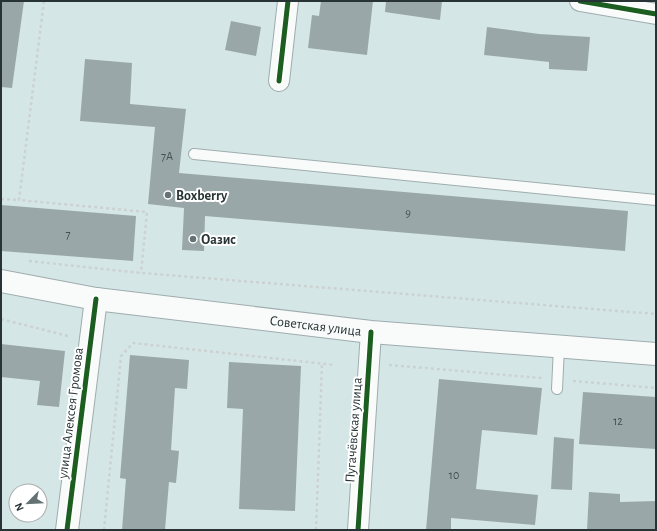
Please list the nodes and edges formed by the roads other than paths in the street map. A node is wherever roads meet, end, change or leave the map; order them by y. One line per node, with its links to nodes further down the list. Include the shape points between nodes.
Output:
1 (288, 1): 4 (street)
2 (580, 1): 3 (street)
3 (656, 14)
4 (279, 81)
5 (194, 154): 6 (lane)
6 (656, 200)
7 (1, 282): 8 (main road, Советская улица)
8 (96, 299): 9 (main road, Советская улица); 13 (main road, улица Алексея Громова)
9 (371, 332): 10 (main road, Советская улица); 14 (street, Пугачёвская улица)
10 (559, 347): 11 (main road, Советская улица); 12 (lane)
11 (656, 354)
12 (557, 385)
13 (67, 530)
14 (358, 530)

